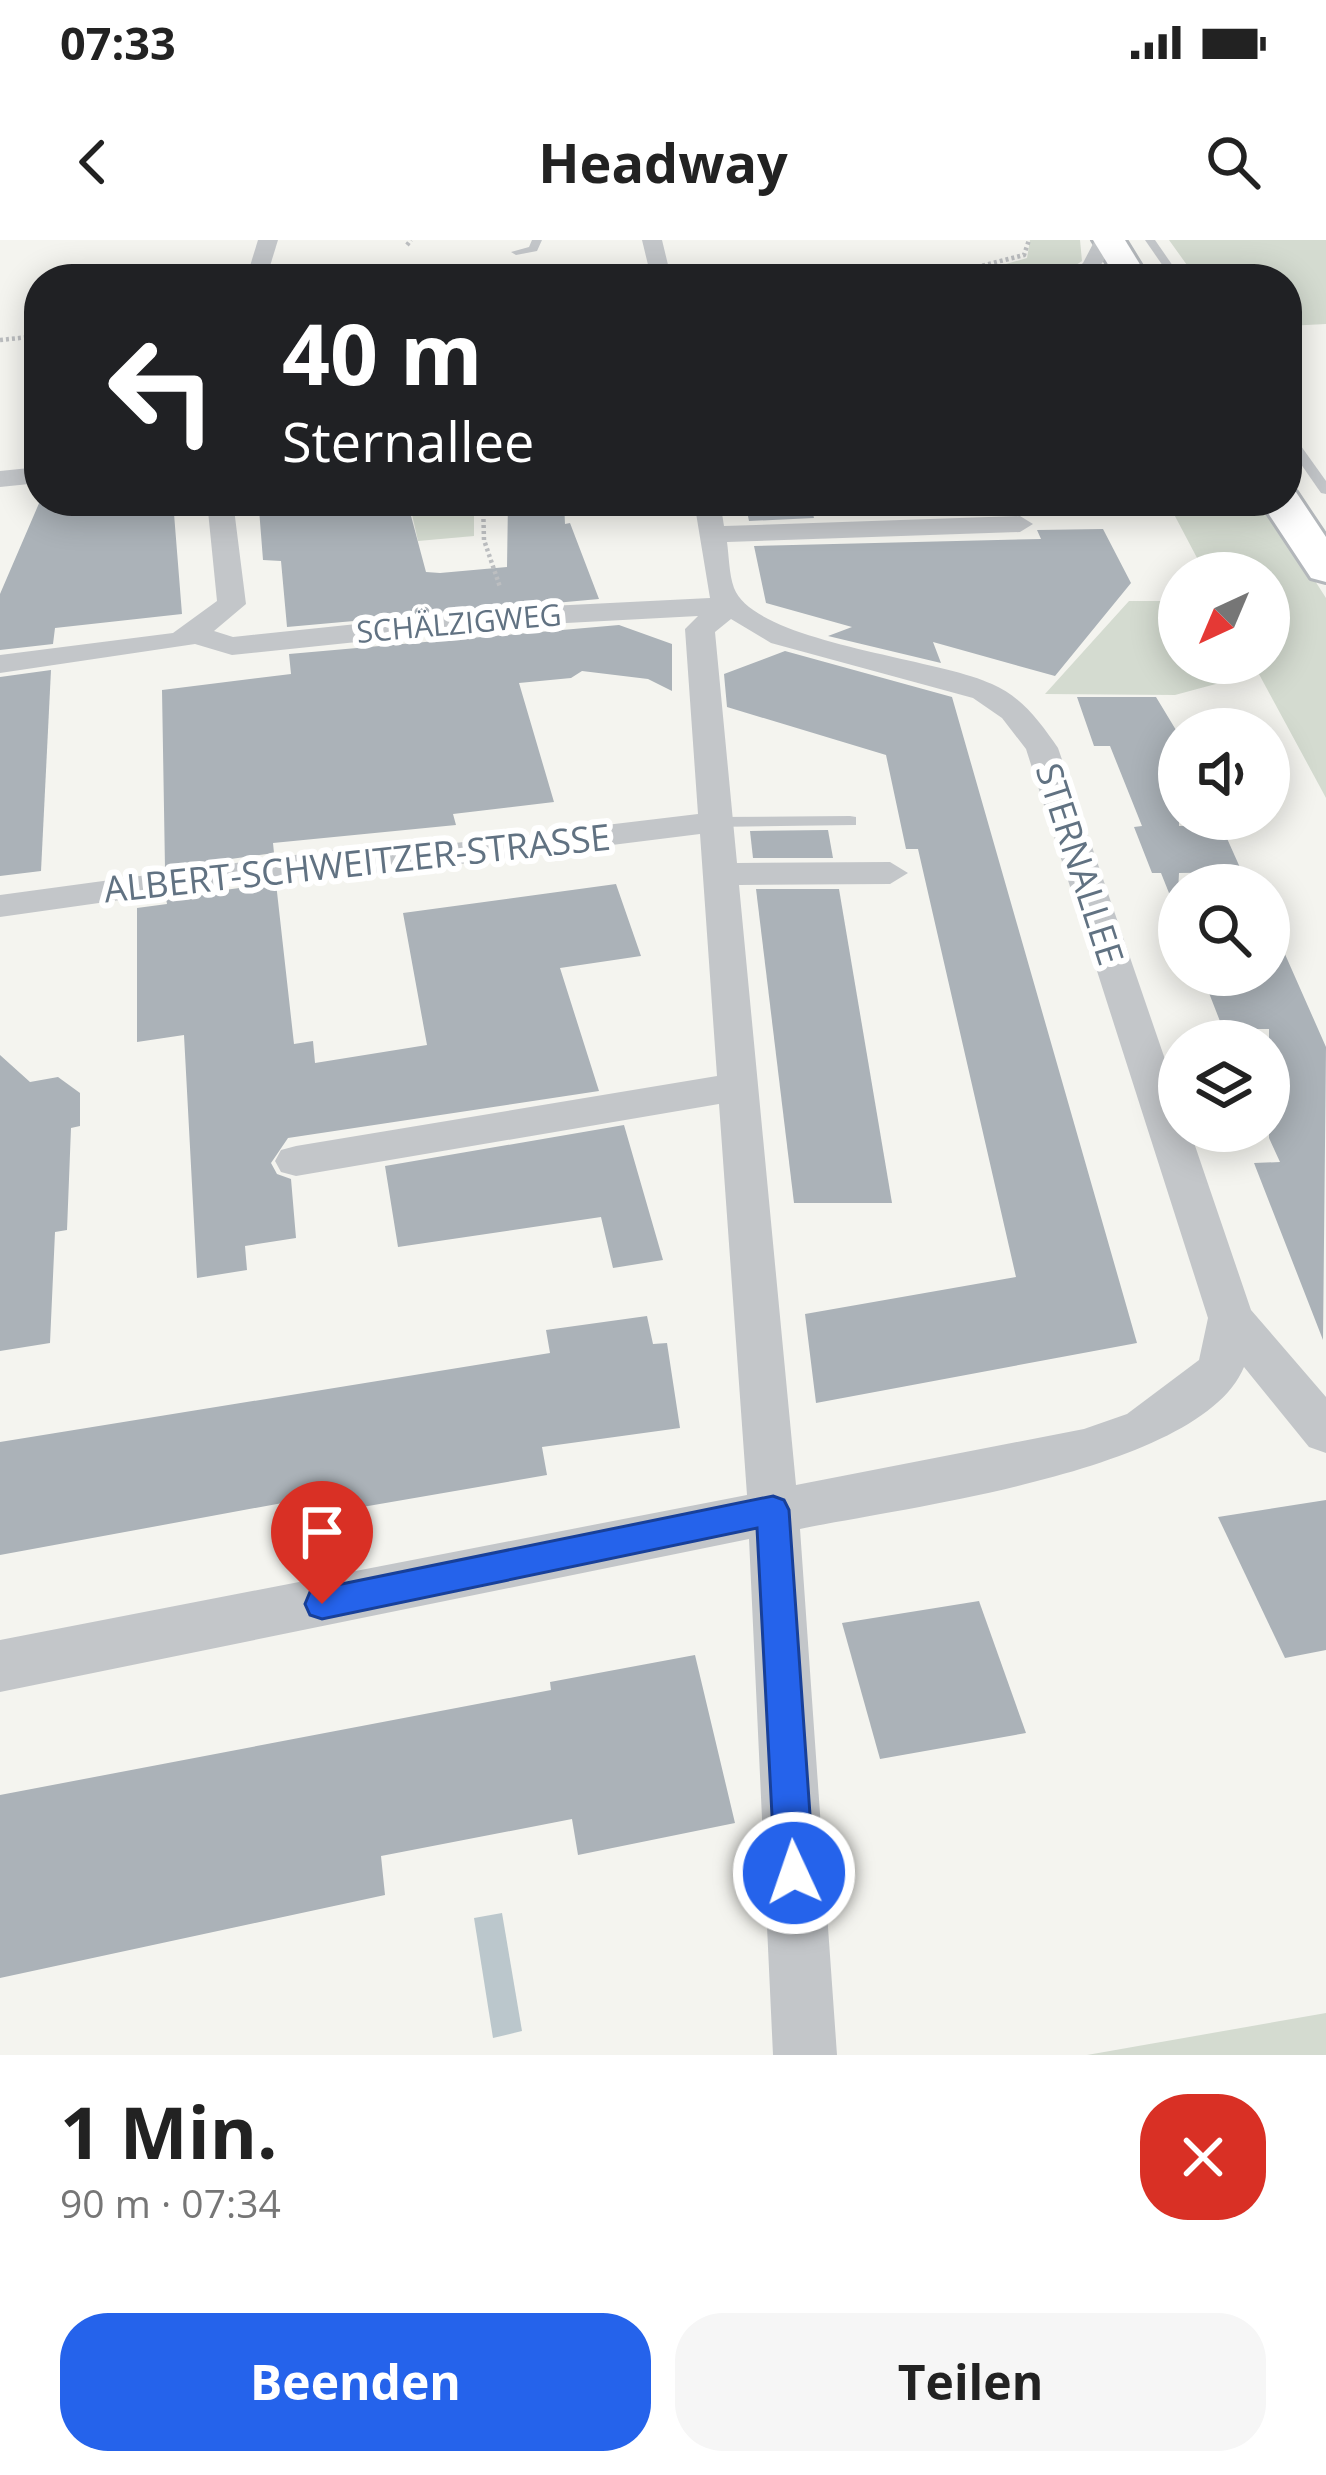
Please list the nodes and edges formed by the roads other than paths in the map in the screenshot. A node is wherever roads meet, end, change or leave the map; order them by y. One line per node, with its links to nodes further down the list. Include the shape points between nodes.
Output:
1 (537, 240): 2 (lane)
2 (516, 252)
3 (1302, 456): 4 (lane)
4 (1326, 490)
5 (222, 516): 11 (street, via 232,604)
6 (1291, 516): 9 (main road)
7 (710, 517): 8 (street); 10 (street)
8 (1020, 524)
9 (1326, 569)
10 (729, 606): 11 (street, SCHÄLZIGWEG, via 510,617 232,646); 14 (street, via 700,629); 20 (street, STERNALLEE, via 763,631 976,689 1012,709 1042,748)
11 (192, 634): 12 (street, SCHÄLZIGWEG, via 142,649)
12 (0, 664)
13 (850, 821): 14 (lane)
14 (713, 822): 16 (street); 17 (street, ALBERT-SCHWEITZER-STRASSE, via 379,862 354,857)
15 (890, 873): 16 (street)
16 (716, 874): 18 (street)
17 (0, 906)
18 (734, 1088): 19 (street); 22 (street)
19 (296, 1161)
20 (1231, 1318): 21 (street, STERNALLEE); 22 (street, via 1220,1370 1144,1429 1084,1450)
21 (1326, 1432)
22 (773, 1510): 23 (street); 24 (street)
23 (0, 1666)
24 (805, 2055)

